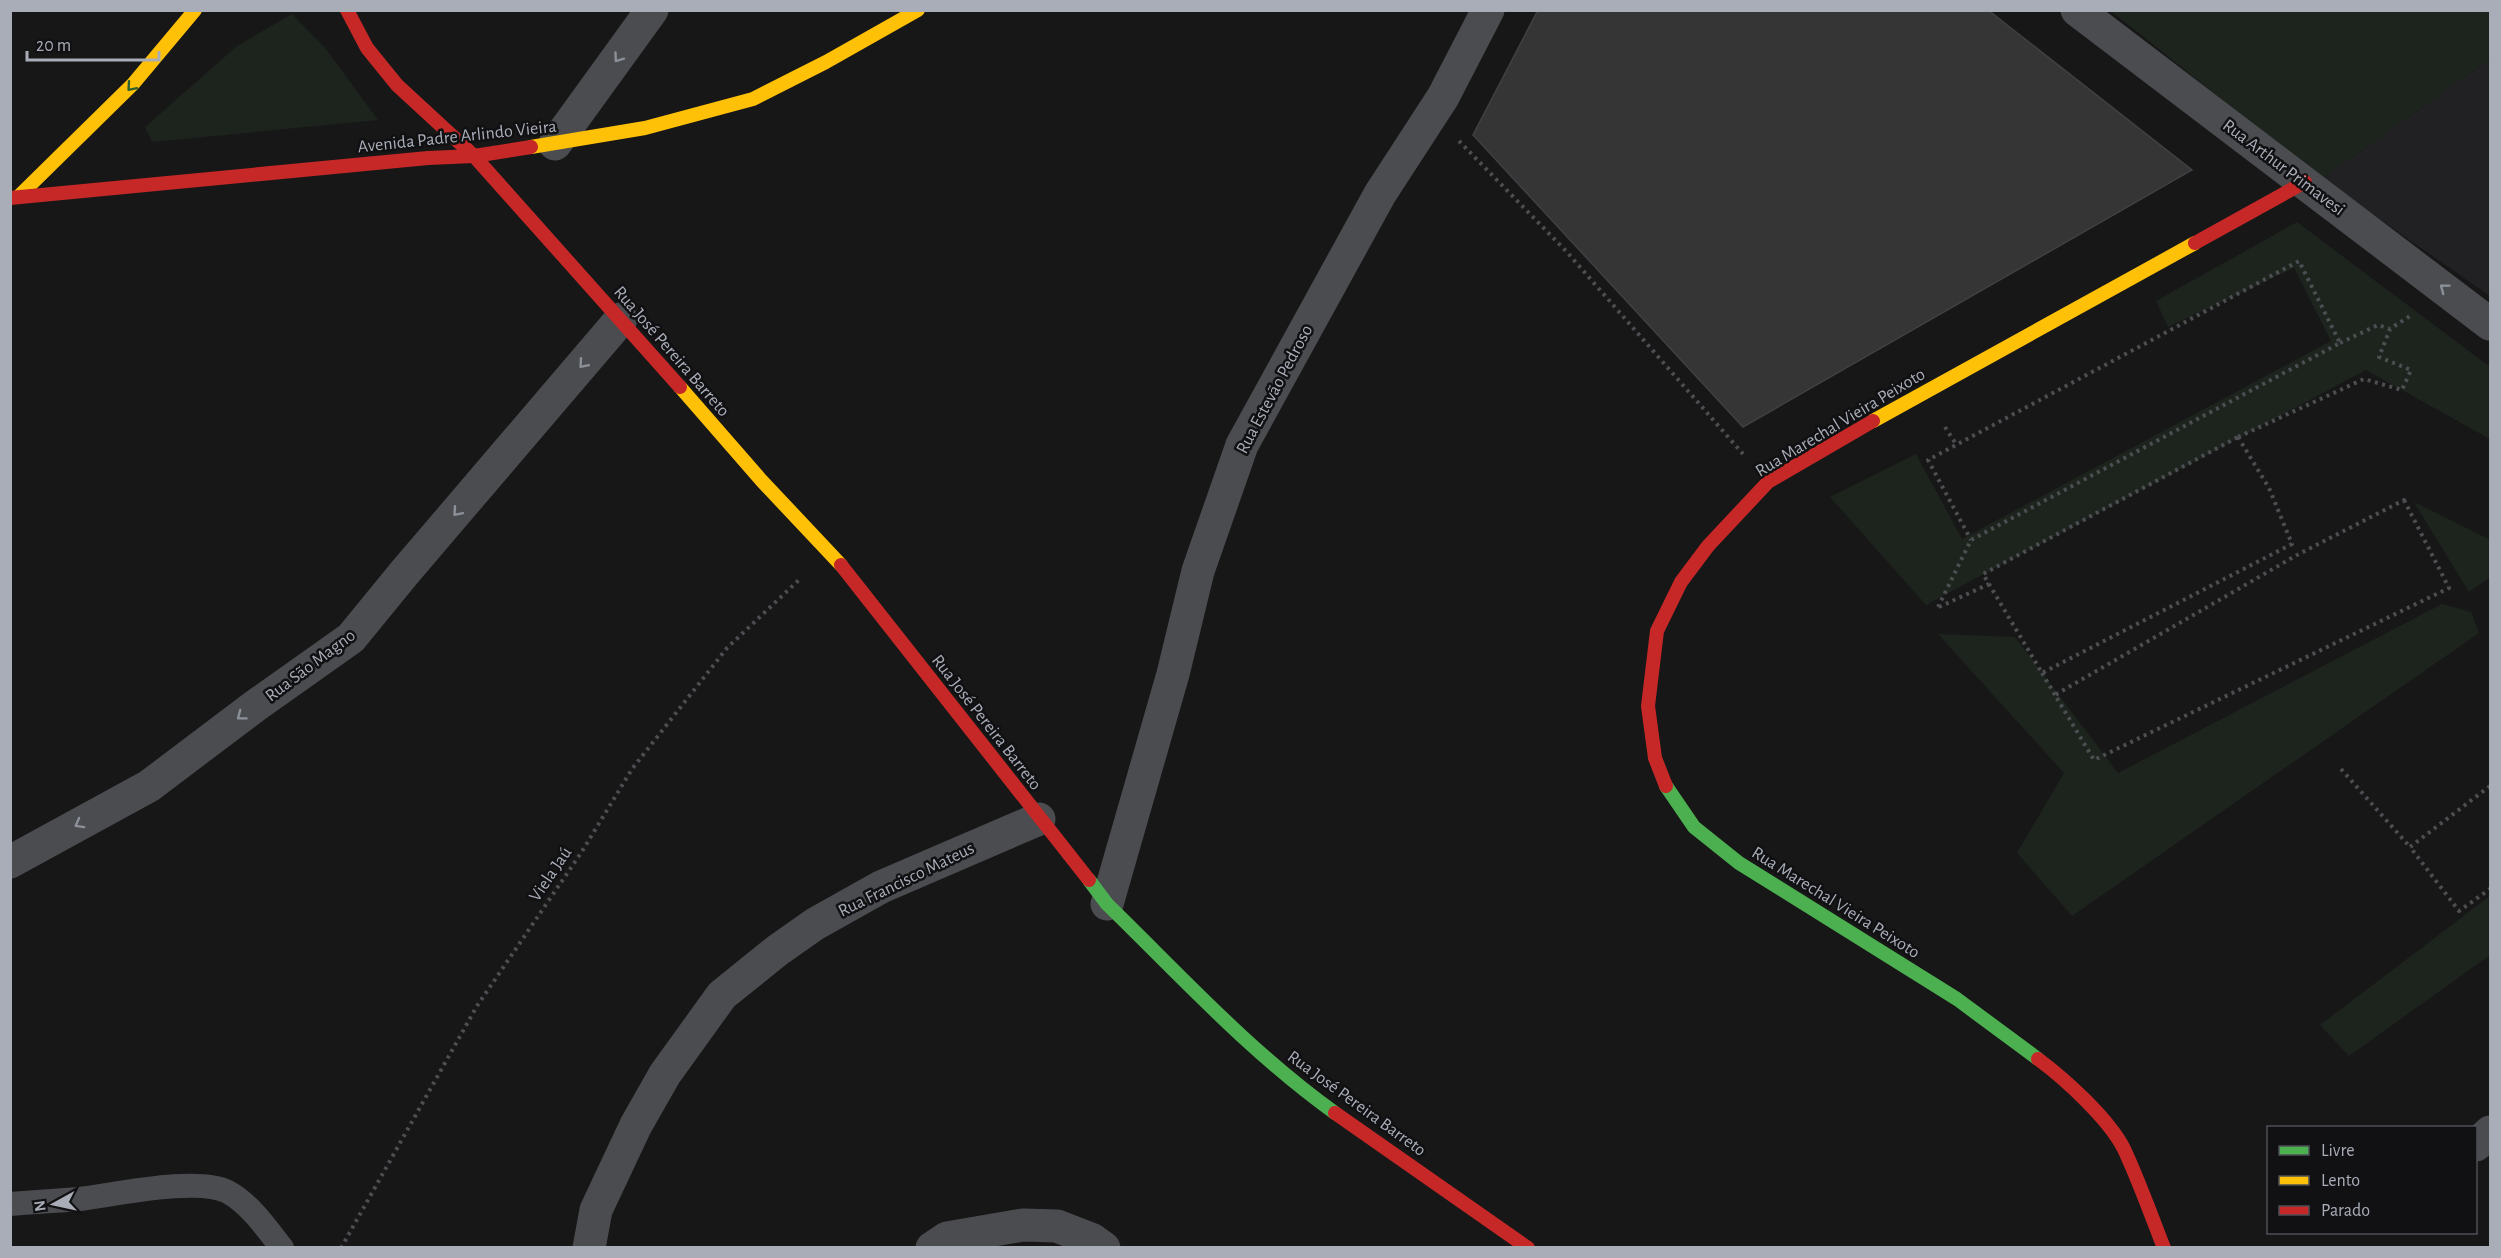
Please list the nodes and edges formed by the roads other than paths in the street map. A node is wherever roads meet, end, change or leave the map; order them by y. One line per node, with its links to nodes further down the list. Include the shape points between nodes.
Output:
1 (195, 10): 10 (street, one-way to 10, via 118,102)
2 (347, 10): 8 (street, Rua José Pereira Barreto, via 367,48 398,85)
3 (652, 10): 7 (street, one-way to 7)
4 (918, 10): 7 (street, Avenida Padre Arlindo Vieira, via 753,99 645,128)
5 (1488, 10): 15 (street, Rua Estevão Pedroso, via 1443,97 1380,194 1242,445 1198,571 1173,674)
6 (2077, 10): 9 (street, Rua Arthur Primavesi)
7 (555, 144): 8 (street, Avenida Padre Arlindo Vieira)
8 (474, 156): 10 (street, Avenida Padre Arlindo Vieira); 11 (street, Rua José Pereira Barreto)
9 (2305, 182): 12 (street, Rua Arthur Primavesi, one-way to 9); 25 (street, Rua Marechal Vieira Peixoto, via 1768,482 1708,546 1682,582 1657,631 1651,667 1648,706 1654,758 1668,792 1695,827 1739,863 1957,999 2061,1076 2123,1147)
10 (14, 197)
11 (621, 319): 13 (street, Rua José Pereira Barreto, via 761,480 830,551); 14 (street, Rua São Magno, one-way to 14, via 351,639 148,786)
12 (2490, 324)
13 (1039, 819): 15 (street, Rua José Pereira Barreto); 21 (street, Rua Francisco Mateus, via 872,892 815,924 722,995 665,1074 636,1125 596,1210)
14 (10, 862)
15 (1107, 904): 24 (street, Rua José Pereira Barreto, via 1295,1084)
16 (2490, 1132): 17 (street)
17 (2477, 1142)
18 (10, 1204): 20 (lane, via 206,1186 227,1191 241,1200)
19 (996, 1238): 22 (street, via 947,1238); 23 (street, via 1023,1225 1057,1226)
20 (282, 1248)
21 (589, 1248)
22 (932, 1248)
23 (1104, 1248)
24 (1528, 1248)
25 (2164, 1248)

